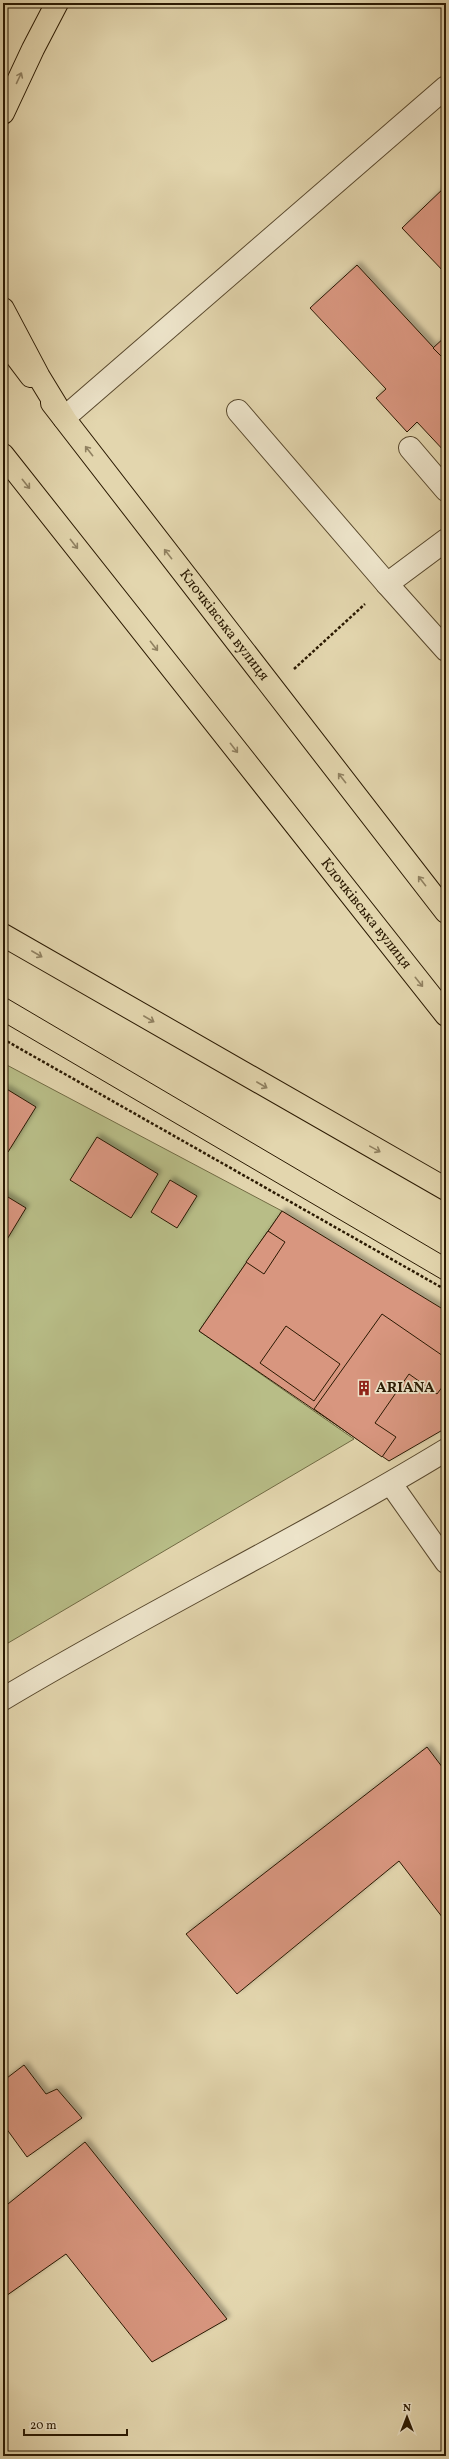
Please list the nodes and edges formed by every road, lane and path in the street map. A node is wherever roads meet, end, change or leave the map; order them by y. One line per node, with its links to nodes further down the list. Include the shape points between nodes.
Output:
1 (57, 3): 3 (main road, one-way to 1, via 32,49)
2 (446, 87): 7 (street)
3 (3, 114)
4 (3, 309): 7 (main road)
5 (3, 339): 7 (main road, Клочківська вулиця)
6 (238, 411): 12 (street)
7 (64, 418): 14 (main road, Клочківська вулиця, one-way to 7)
8 (410, 448): 10 (street)
9 (3, 455): 17 (main road, Клочківська вулиця, one-way to 17)
10 (446, 490)
11 (446, 540): 12 (street)
12 (387, 584): 13 (street); 14 (path)
13 (446, 650)
14 (273, 689): 15 (main road, Клочківська вулиця, one-way to 14)
15 (446, 912)
16 (3, 935): 19 (main road, one-way to 19)
17 (446, 1015)
18 (3, 1039): 20 (path)
19 (446, 1189)
20 (446, 1290)
21 (446, 1450): 22 (street)
22 (391, 1484): 23 (street); 24 (street, via 80,1653)
23 (446, 1562)
24 (3, 1699)

